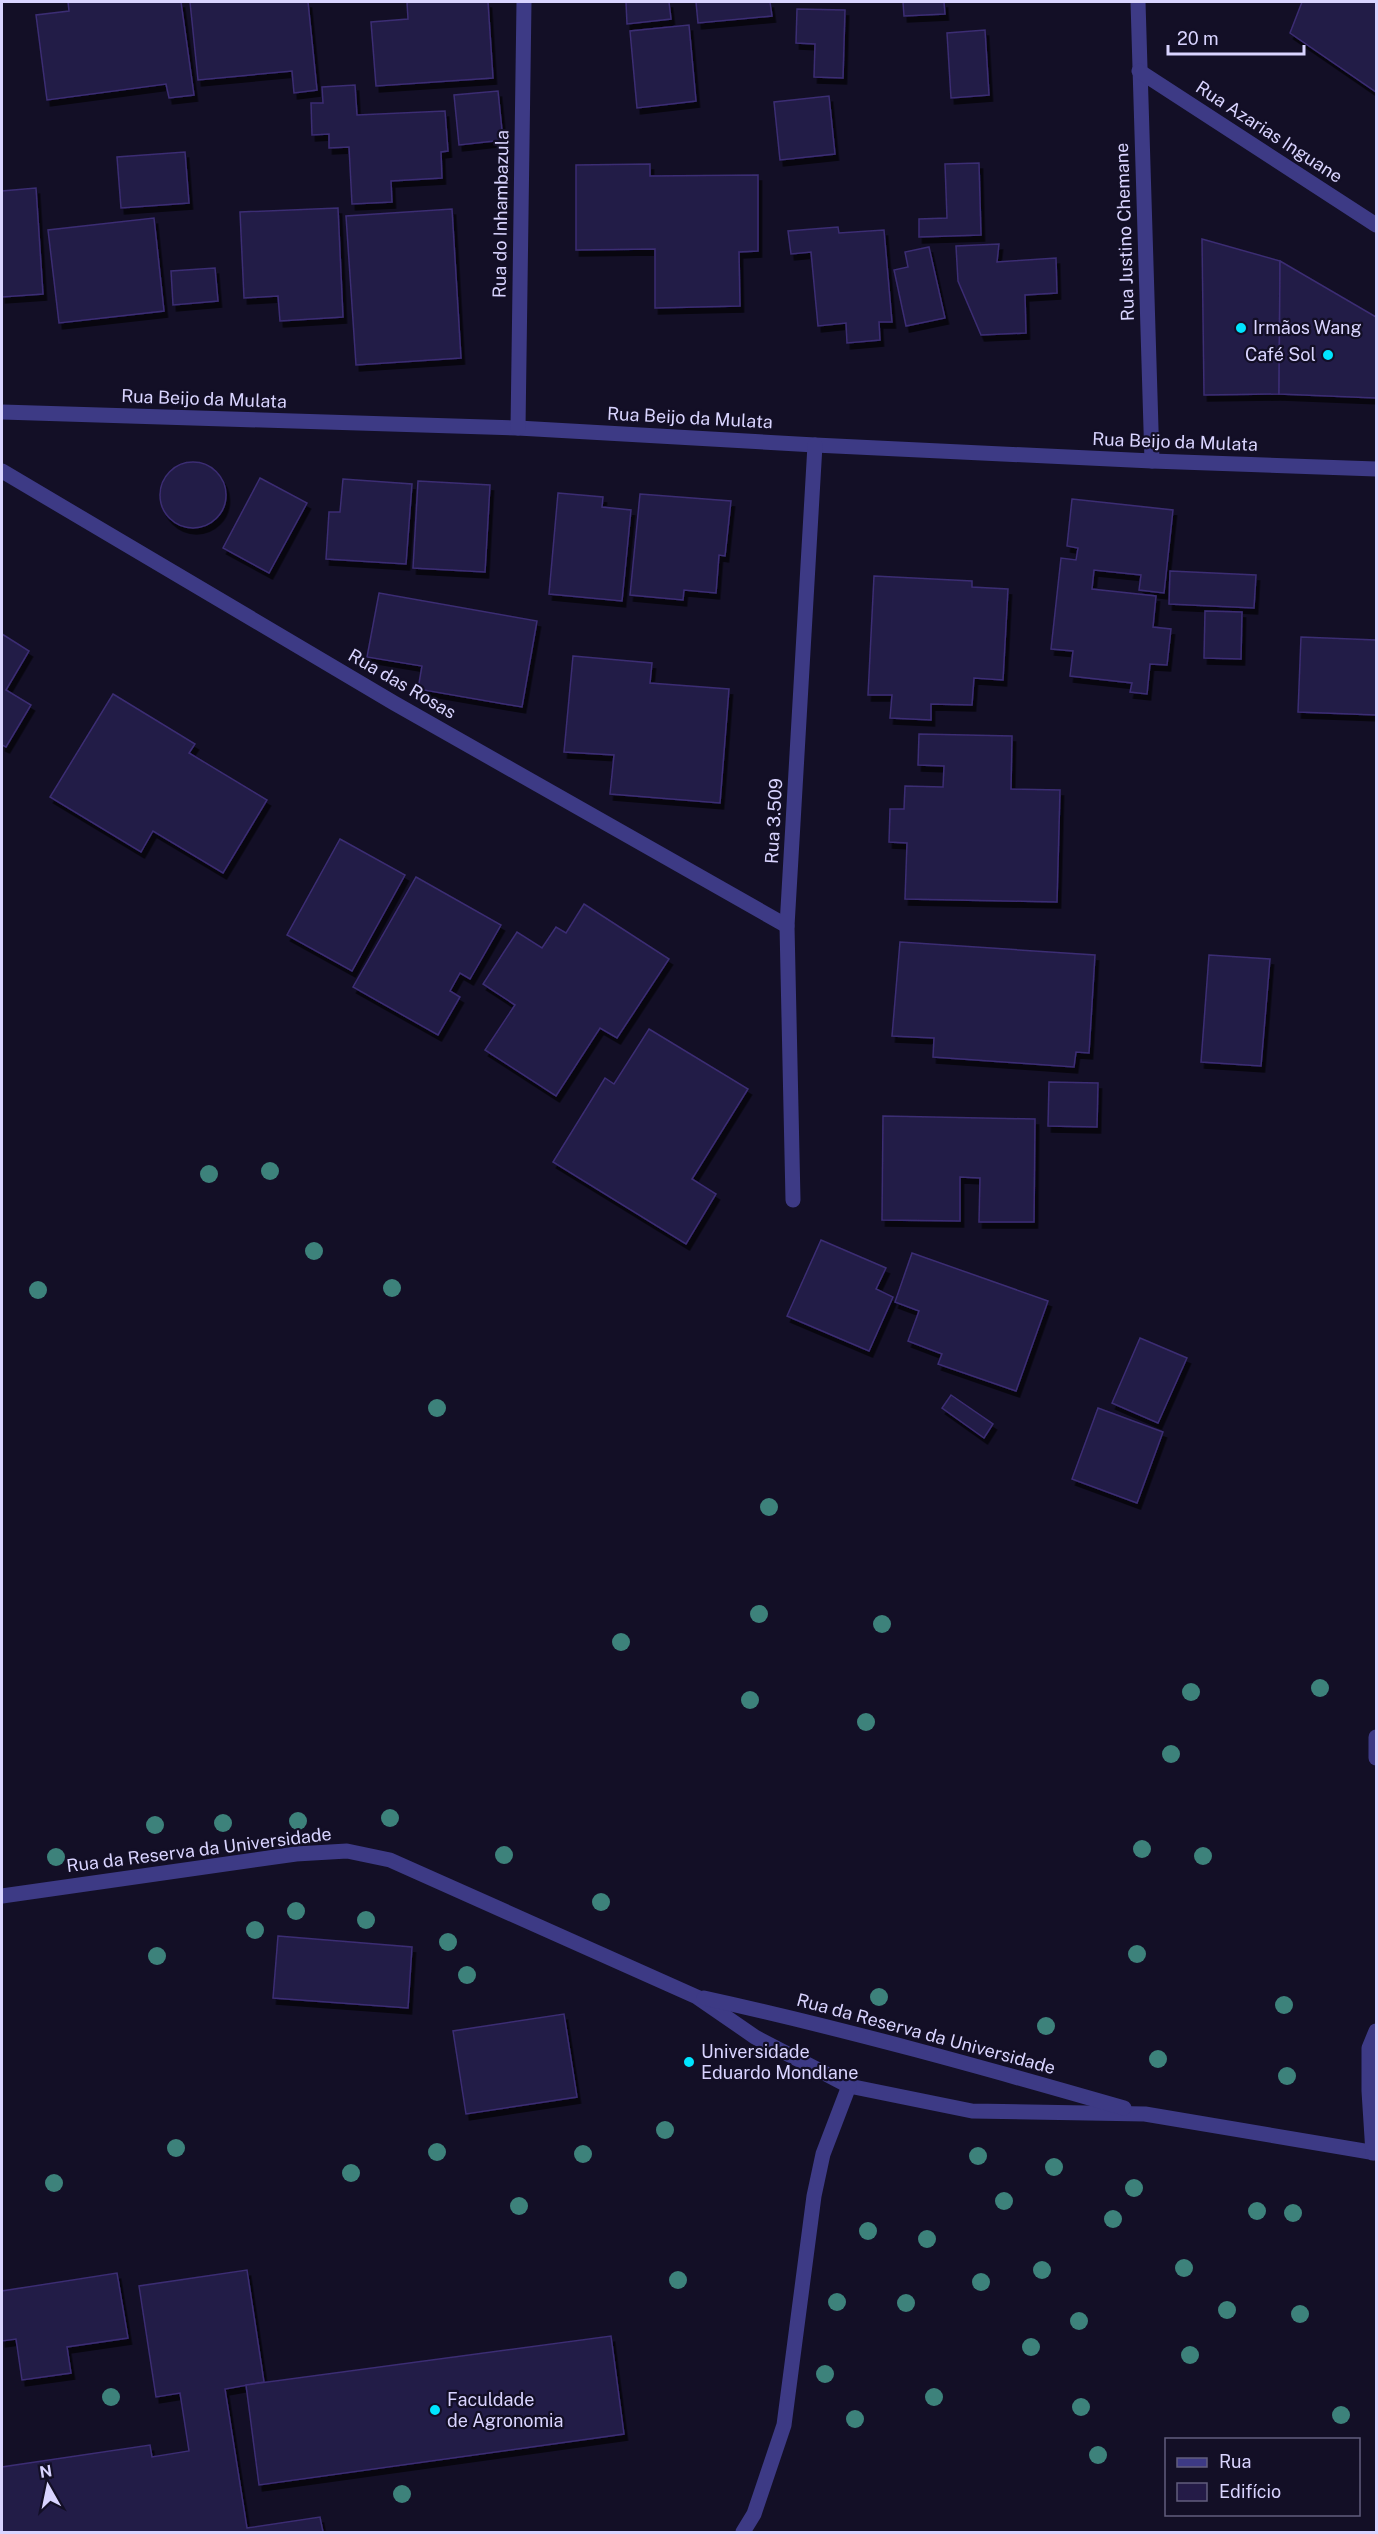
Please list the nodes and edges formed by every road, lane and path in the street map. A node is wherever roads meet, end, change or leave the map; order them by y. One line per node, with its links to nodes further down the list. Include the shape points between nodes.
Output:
1 (524, 2): 6 (street, Rua do Inhambazula)
2 (1138, 2): 3 (street, Rua Justino Chemane)
3 (1139, 71): 4 (street, Rua Azarias Inguane); 8 (street, Rua Justino Chemane)
4 (1377, 225)
5 (2, 412): 6 (street, Rua Beijo da Mulata)
6 (518, 428): 7 (street, Rua Beijo da Mulata)
7 (815, 445): 8 (street, Rua Beijo da Mulata); 11 (street, Rua 3.509)
8 (1152, 461): 9 (street, Rua Beijo da Mulata)
9 (1377, 469)
10 (2, 471): 11 (street, Rua das Rosas, via 394,703)
11 (787, 926): 12 (street, Rua 3.509)
12 (793, 1200)
13 (1377, 1737): 14 (street)
14 (1377, 1758)
15 (2, 1896): 16 (street, Rua da Reserva da Universidade, via 296,1854 347,1851 390,1860)
16 (697, 1997): 18 (street, Rua da Reserva da Universidade, via 755,2037); 19 (street, Rua da Reserva da Universidade, via 964,2062)
17 (1377, 2031): 20 (street, via 1369,2048)
18 (849, 2086): 19 (street, Rua da Reserva da Universidade, via 972,2111); 21 (street, via 823,2154 814,2196 784,2425 754,2514)
19 (1144, 2114): 20 (street, Rua da Reserva da Universidade)
20 (1375, 2153)
21 (743, 2532)

